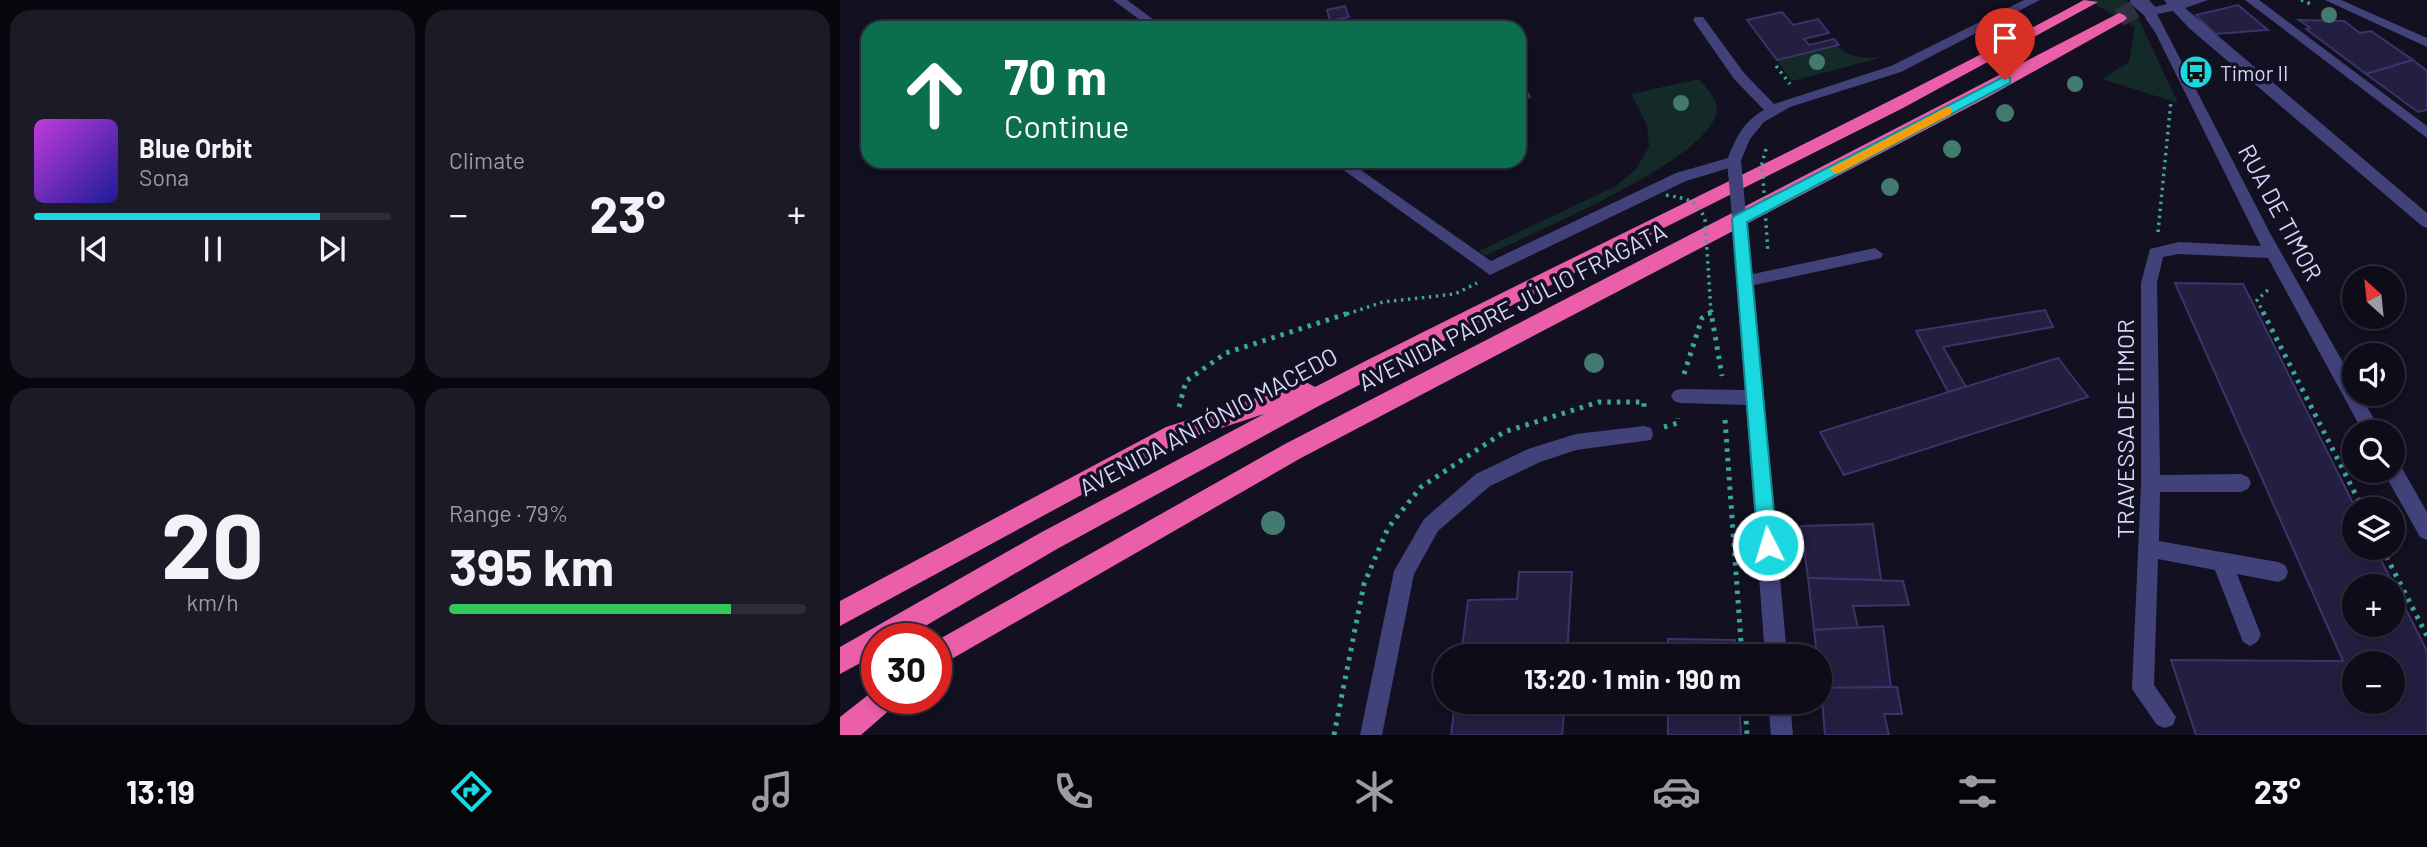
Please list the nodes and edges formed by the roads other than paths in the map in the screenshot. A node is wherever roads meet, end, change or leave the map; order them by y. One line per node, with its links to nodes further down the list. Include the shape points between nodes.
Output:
1 (1119, 0): 12 (street)
2 (2034, 0): 14 (street, via 1896,69)
3 (2137, 0): 9 (street, bridge)
4 (2202, 0): 8 (street)
5 (2251, 0): 15 (street)
6 (2331, 0): 13 (street)
7 (2091, 2): 22 (highway, AVENIDA PADRE JÚLIO FRAGATA)
8 (2172, 2): 9 (street); 19 (street)
9 (2151, 12): 20 (street, RUA DE TIMOR)
10 (2119, 18): 18 (highway, AVENIDA PADRE JÚLIO FRAGATA)
11 (1699, 20): 14 (street, via 1739,76)
12 (1148, 21)
13 (2427, 43)
14 (1773, 111): 16 (street, via 1743,137)
15 (2427, 133)
16 (1734, 162): 17 (street, via 1681,177 1490,269); 18 (street, bridge)
17 (1348, 168)
18 (1739, 219): 23 (street, bridge); 40 (highway, AVENIDA PADRE JÚLIO FRAGATA, via 1293,451)
19 (2427, 222)
20 (2273, 252): 27 (street, RUA DE TIMOR); 30 (street, TRAVESSA DE TIMOR, via 2179,248 2156,253 2149,283)
21 (1875, 254): 23 (street)
22 (1572, 266): 24 (highway, AVENIDA ANTÓNIO MACEDO)
23 (1745, 281): 26 (street)
24 (1361, 372): 36 (highway, via 1174,435); 37 (highway, AVENIDA ANTÓNIO MACEDO, via 1023,554)
25 (1680, 396): 26 (street)
26 (1753, 398): 39 (street)
27 (2365, 420)
28 (1644, 434): 49 (street, via 1576,442 1535,455 1483,481 1431,525 1404,571)
29 (2400, 483): 32 (street)
30 (2151, 484): 31 (street); 33 (street, TRAVESSA DE TIMOR)
31 (2241, 484)
32 (2427, 531)
33 (2148, 548): 34 (street); 47 (street, TRAVESSA DE TIMOR, via 2143,689)
34 (2222, 561): 35 (street); 38 (street)
35 (2278, 572)
36 (840, 614)
37 (905, 623)
38 (2250, 635)
39 (1775, 644)
40 (952, 645)
41 (861, 649): 42 (highway, AVENIDA ANTÓNIO MACEDO)
42 (840, 662)
43 (861, 703): 46 (highway)
44 (865, 714): 48 (highway)
45 (1780, 714): 50 (street)
46 (840, 717)
47 (2165, 717)
48 (840, 735)
49 (1371, 735)
50 (1782, 735)

